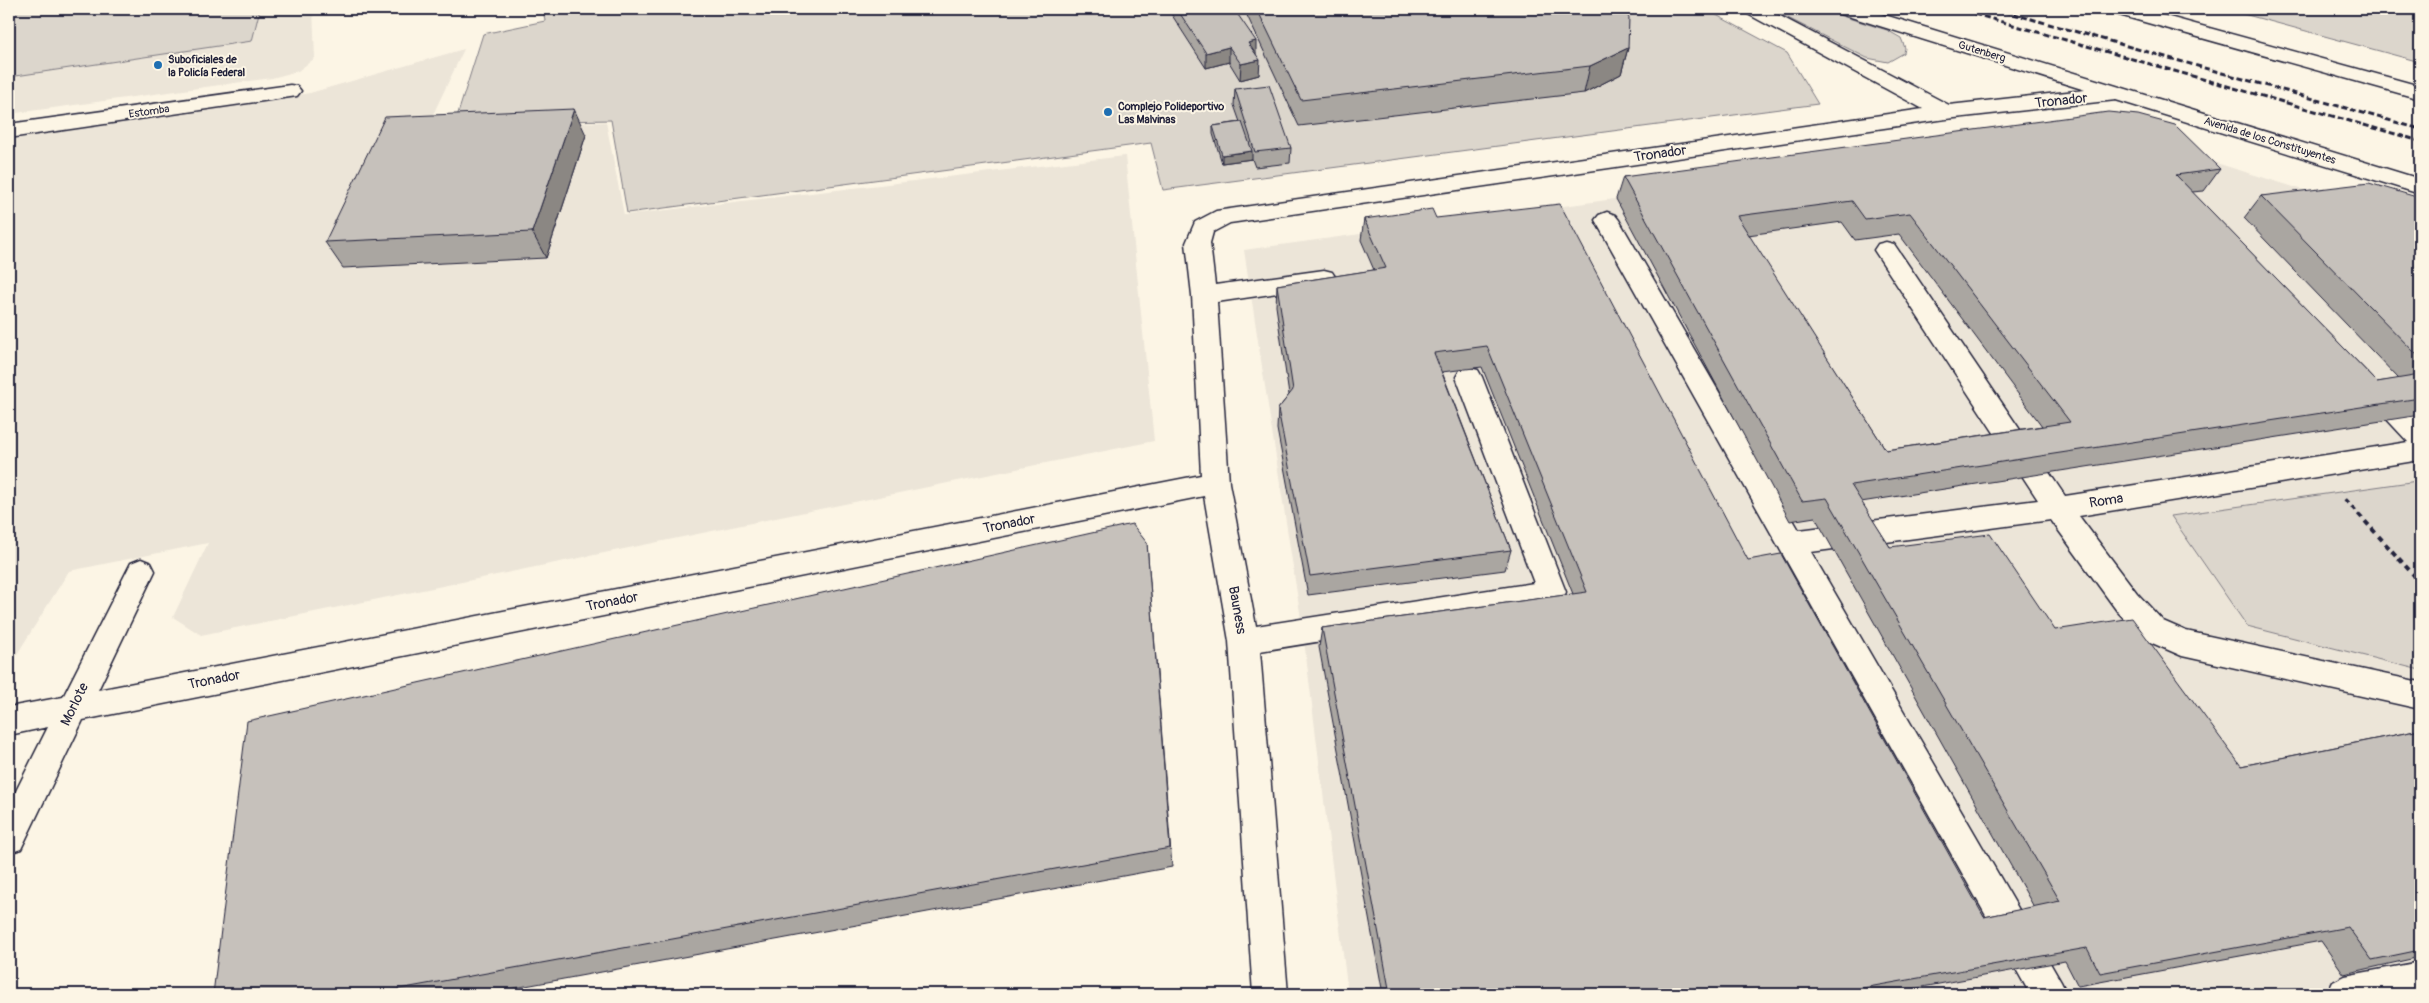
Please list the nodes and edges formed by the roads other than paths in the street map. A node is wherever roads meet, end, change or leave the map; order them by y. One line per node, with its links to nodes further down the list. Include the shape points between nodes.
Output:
1 (1753, 9): 7 (street)
2 (1845, 9): 6 (street, Gutenberg)
3 (2119, 9): 5 (street)
4 (290, 90): 8 (street, Estomba)
5 (2420, 92)
6 (2120, 93): 7 (street, Tronador); 9 (street, Avenida de los Constituyentes)
7 (1946, 112): 11 (street, Tronador, via 1224,216)
8 (9, 131)
9 (2420, 187)
10 (1607, 220): 21 (street)
11 (1202, 228): 14 (street, Bauness, via 1198,243)
12 (1886, 250): 20 (street)
13 (1346, 276): 14 (street)
14 (1204, 295): 19 (street, Bauness)
15 (2360, 374): 17 (street)
16 (1469, 377): 23 (street, via 1552,592)
17 (2420, 437)
18 (2420, 450): 20 (street, Roma)
19 (1215, 483): 23 (street, Bauness); 25 (street, Tronador)
20 (2058, 508): 21 (street, Roma); 24 (street, via 2127,602 2153,630 2182,643)
21 (1791, 544): 30 (street)
22 (141, 572): 25 (street, Morlote)
23 (1244, 642): 29 (street, Bauness)
24 (2420, 696)
25 (73, 707): 26 (street, Tronador); 27 (street, Morlote)
26 (9, 721)
27 (9, 838)
28 (2420, 979): 31 (street)
29 (1271, 994)
30 (2049, 994)
31 (2346, 994)

